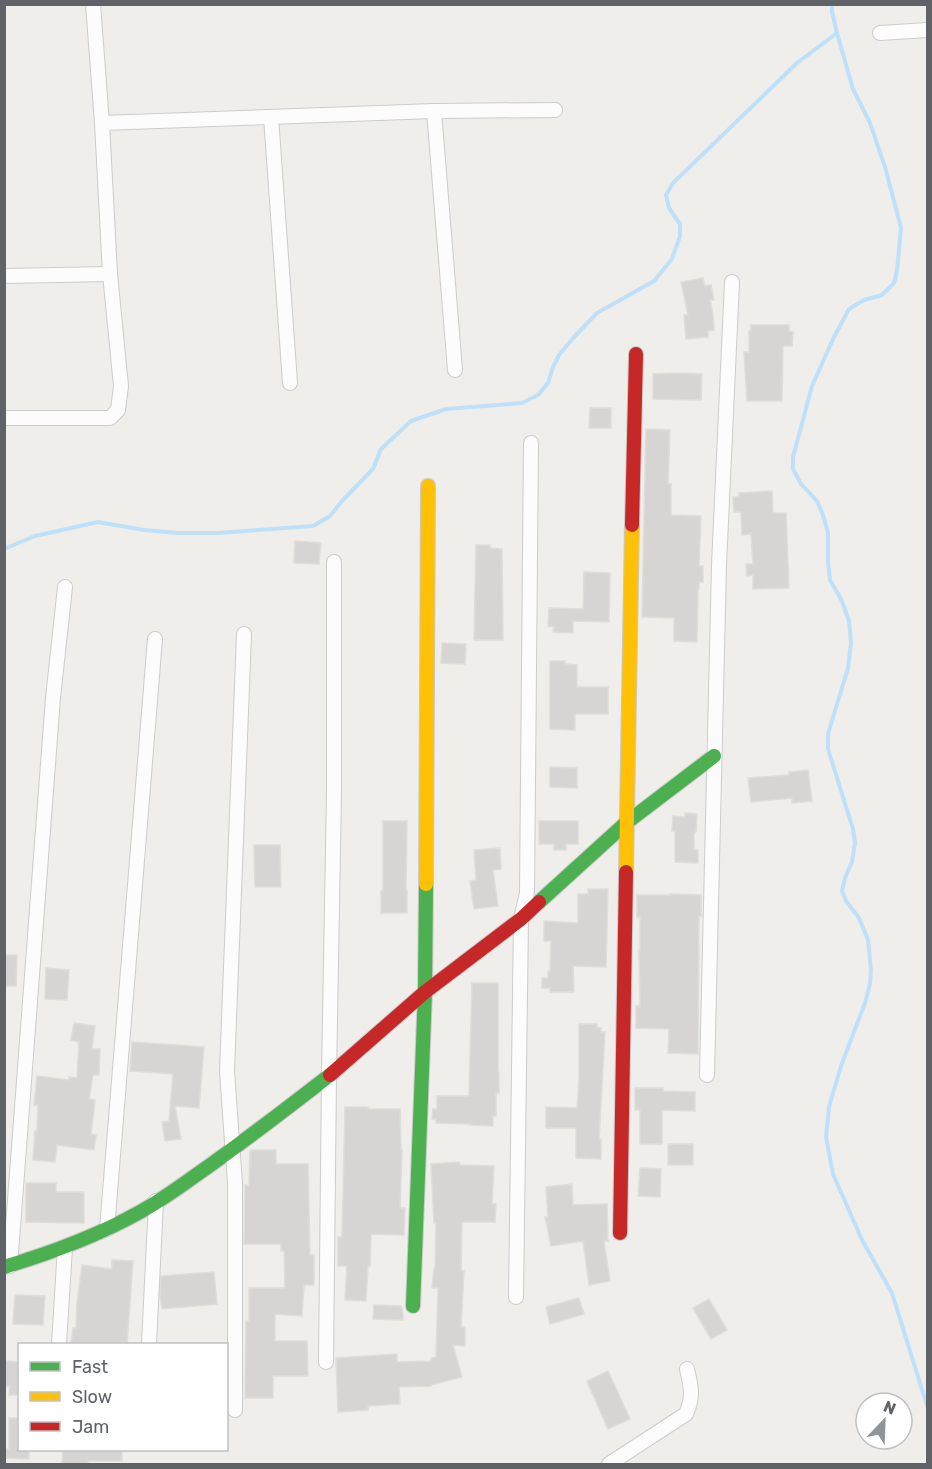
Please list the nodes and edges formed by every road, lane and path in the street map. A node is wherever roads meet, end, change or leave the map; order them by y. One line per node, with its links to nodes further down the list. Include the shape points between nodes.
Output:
1 (93, 4): 7 (street)
2 (927, 30): 3 (street)
3 (880, 33)
4 (555, 110): 5 (street)
5 (434, 111): 6 (street); 12 (street)
6 (271, 117): 7 (street); 13 (street)
7 (102, 123): 8 (street)
8 (110, 274): 9 (street); 14 (street, via 121,386 118,410 110,417)
9 (4, 276)
10 (732, 282): 21 (street)
11 (636, 354): 22 (street)
12 (455, 370)
13 (290, 384)
14 (4, 418)
15 (531, 443): 23 (street, via 527,893)
16 (428, 486): 24 (street)
17 (334, 562): 26 (street)
18 (65, 587): 32 (street)
19 (244, 634): 27 (street, via 227,1071)
20 (155, 639): 29 (street)
21 (714, 756): 22 (street); 25 (street)
22 (626, 823): 23 (street); 30 (street)
23 (521, 920): 24 (street); 33 (street)
24 (425, 992): 26 (street); 34 (street)
25 (707, 1075)
26 (329, 1076): 27 (street); 37 (street)
27 (231, 1150): 28 (street); 39 (street, via 236,1243)
28 (156, 1201): 29 (street); 36 (street)
29 (107, 1229): 31 (street)
30 (620, 1233)
31 (65, 1247): 32 (street); 35 (street)
32 (8, 1266)
33 (516, 1298)
34 (413, 1306)
35 (59, 1343)
36 (149, 1343)
37 (326, 1362)
38 (687, 1369): 40 (street, via 692,1393 686,1414)
39 (236, 1410)
40 (609, 1464)

